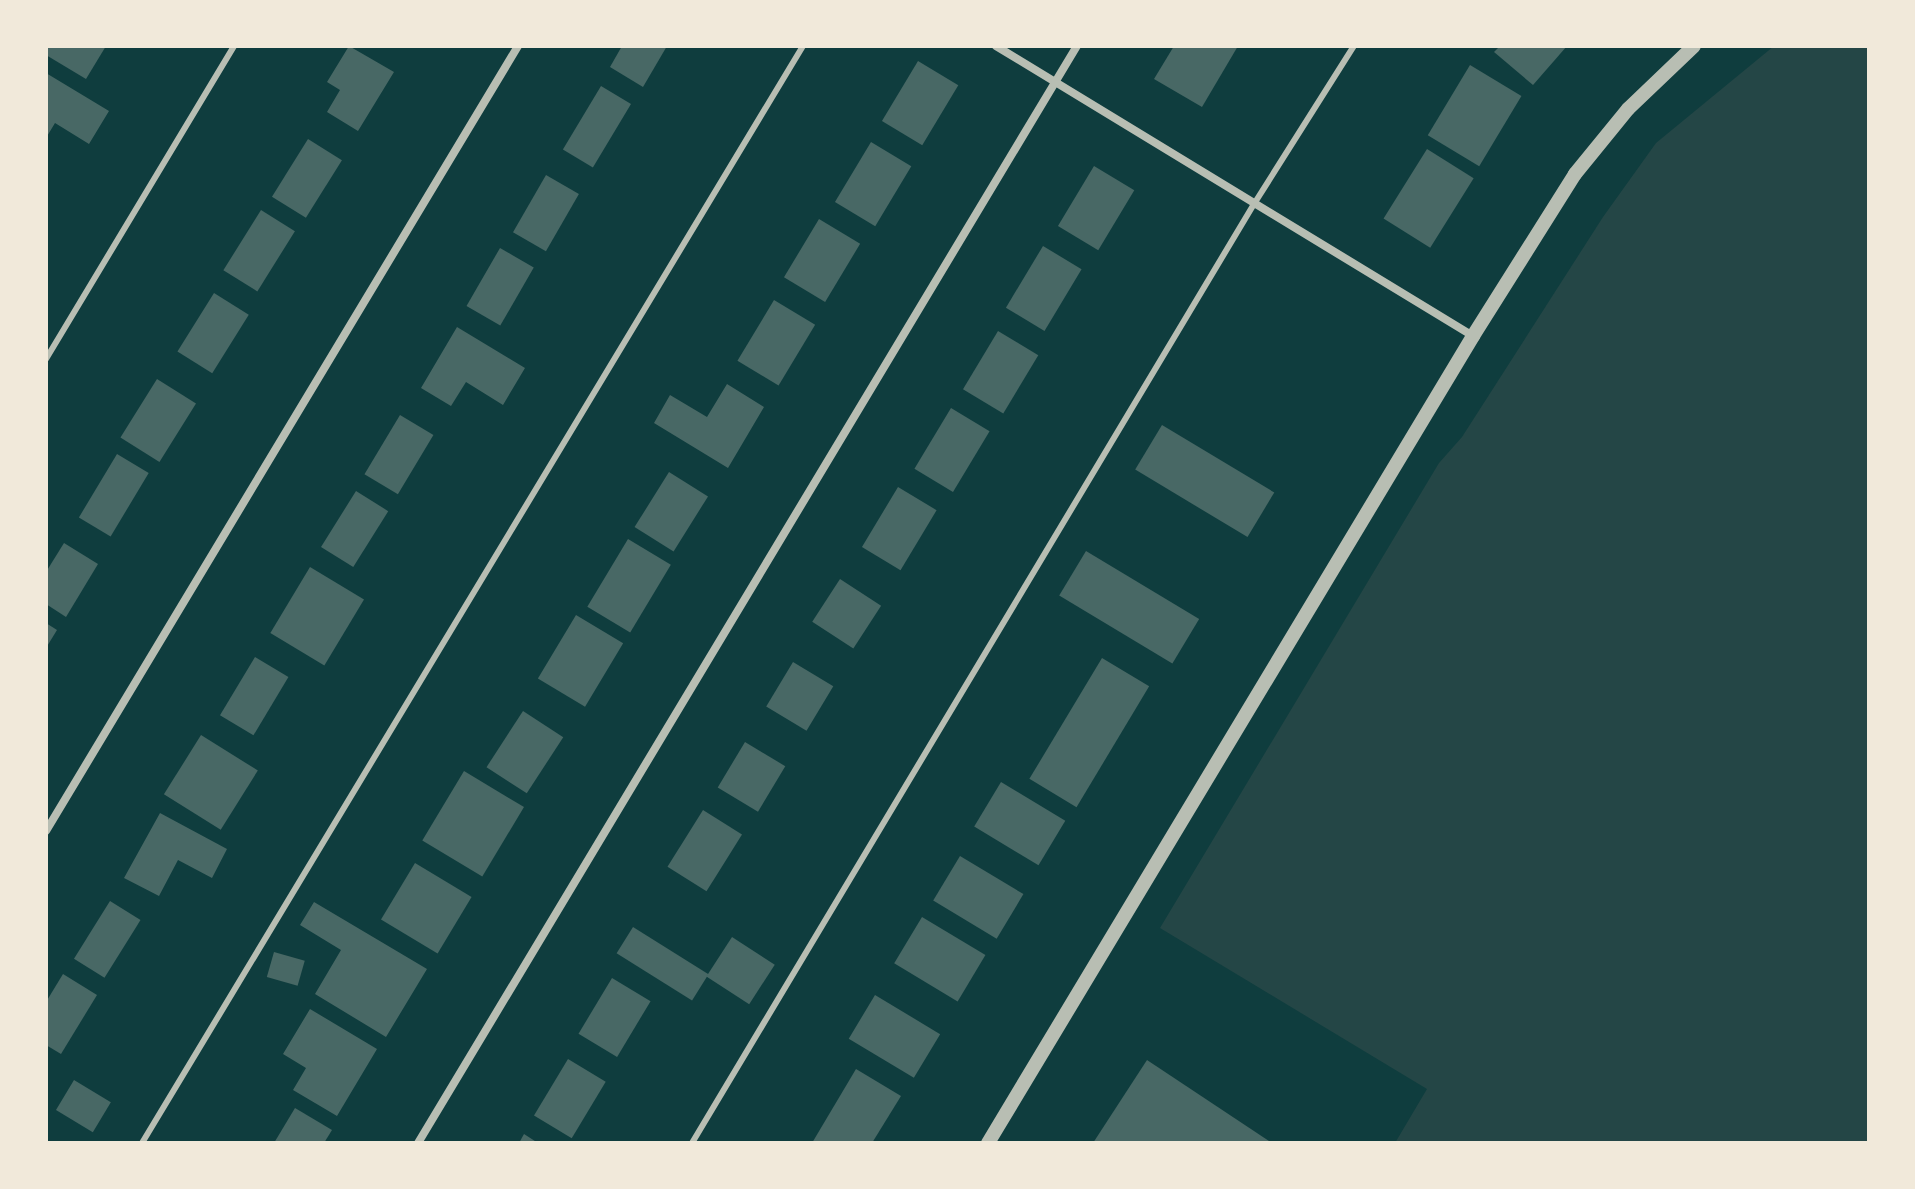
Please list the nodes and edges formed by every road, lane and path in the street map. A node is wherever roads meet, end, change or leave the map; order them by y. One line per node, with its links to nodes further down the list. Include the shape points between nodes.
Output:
1 (234, 46): 11 (lane)
2 (518, 46): 12 (street)
3 (803, 46): 13 (lane)
4 (996, 46): 8 (street)
5 (1077, 46): 8 (street)
6 (1354, 46): 9 (lane)
7 (1694, 46): 10 (street, via 1628,109 1575,174)
8 (1055, 82): 9 (street); 14 (street)
9 (1254, 204): 10 (street); 15 (lane)
10 (1473, 336): 16 (street)
11 (46, 359)
12 (46, 831)
13 (142, 1143)
14 (418, 1143)
15 (692, 1143)
16 (988, 1143)

